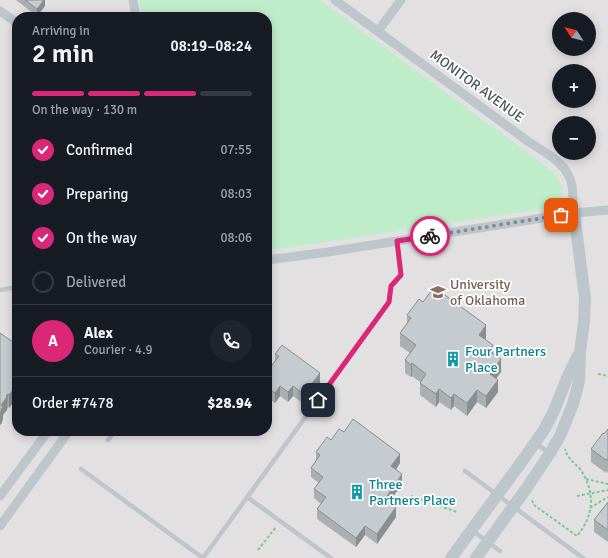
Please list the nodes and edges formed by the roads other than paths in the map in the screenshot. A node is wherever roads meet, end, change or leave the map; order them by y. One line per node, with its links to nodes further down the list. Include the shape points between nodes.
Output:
1 (133, 0): 5 (street)
2 (335, 0): 7 (street, MONITOR AVENUE)
3 (401, 0): 7 (street)
4 (0, 11): 6 (street)
5 (135, 12)
6 (12, 20)
7 (378, 31): 9 (street, MONITOR AVENUE, via 558,162 565,169 572,184)
8 (608, 210): 9 (street)
9 (574, 213): 10 (street); 14 (street, via 585,298)
10 (397, 241): 11 (street); 25 (lane, via 401,275 391,286 389,302)
11 (272, 259)
12 (12, 288): 13 (lane)
13 (0, 290)
14 (580, 352): 19 (street, via 554,411); 20 (street, via 579,381 573,404)
15 (44, 436): 24 (street)
16 (65, 436): 27 (street)
17 (111, 436): 18 (lane)
18 (108, 440)
19 (535, 443): 20 (lane); 23 (street)
20 (550, 453): 26 (street)
21 (81, 469): 31 (lane)
22 (465, 471): 23 (lane)
23 (498, 495): 26 (lane); 28 (street)
24 (0, 496)
25 (247, 497): 31 (lane); 32 (lane)
26 (513, 507): 29 (street); 35 (lane)
27 (1, 521)
28 (472, 530): 29 (lane); 33 (street)
29 (487, 542): 30 (lane); 34 (street)
30 (500, 551)
31 (203, 558)
32 (331, 558)
33 (451, 558)
34 (476, 558)
35 (583, 558)

